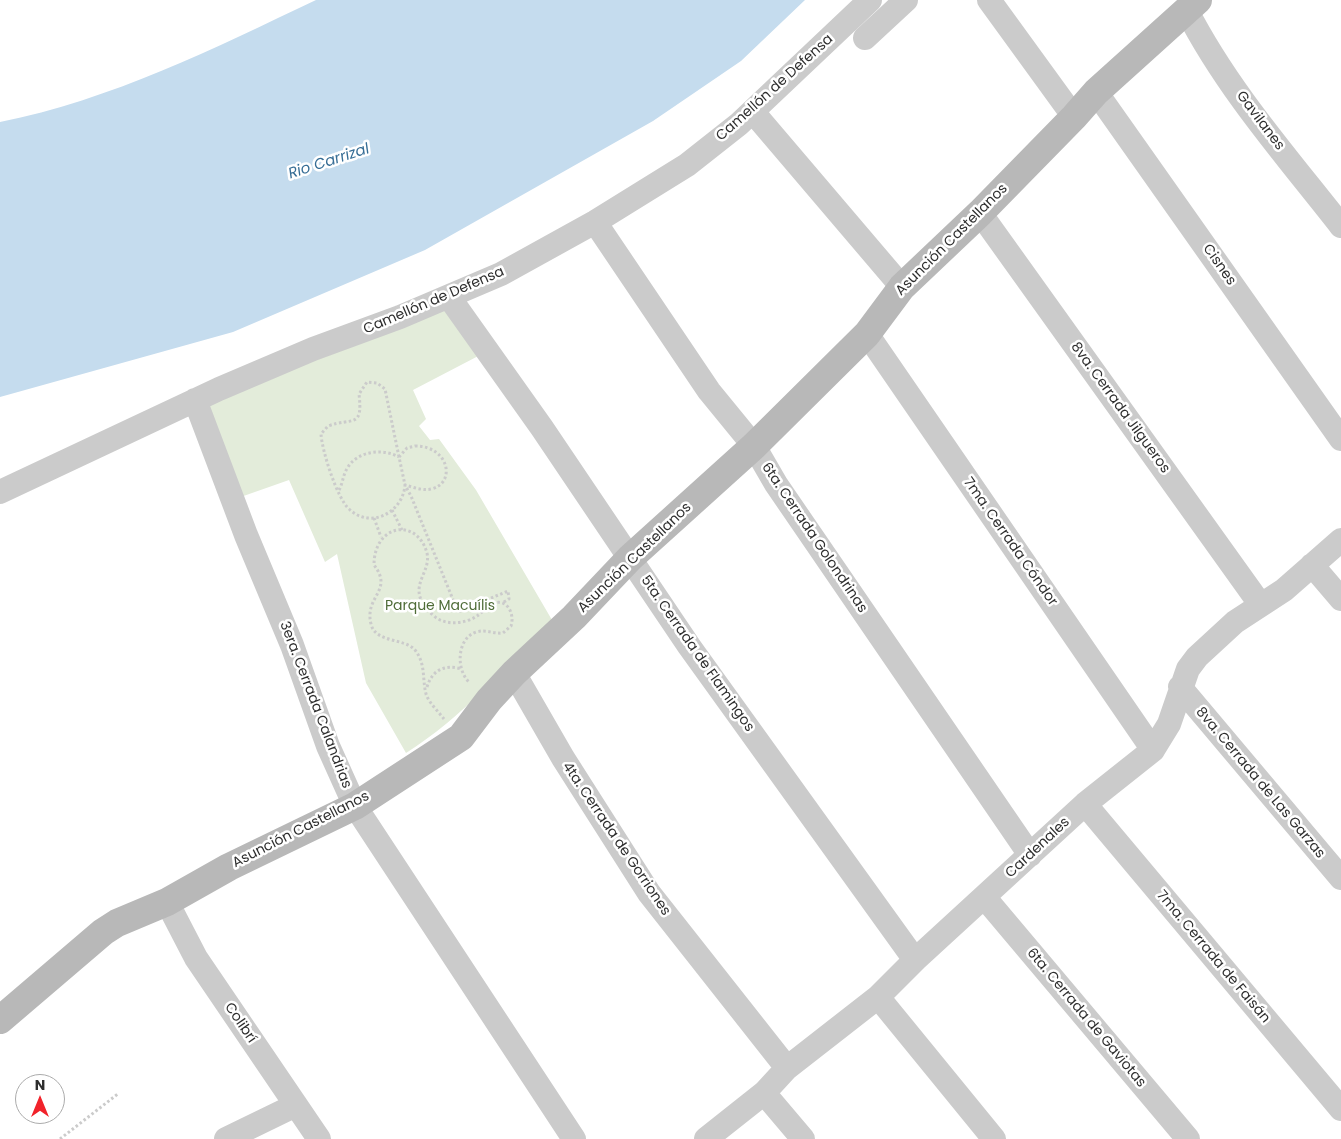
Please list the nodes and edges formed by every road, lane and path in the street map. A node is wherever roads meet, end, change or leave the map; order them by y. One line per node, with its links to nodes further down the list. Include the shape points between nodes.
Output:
1 (870, 0): 7 (street, Camellón de Defensa)
2 (906, 0): 5 (street)
3 (989, 0): 8 (street)
4 (1193, 5): 6 (street, Asunción Castellanos); 11 (street, Gavilanes, via 1204,44 1252,112)
5 (865, 38)
6 (1096, 92): 8 (street, Asunción Castellanos); 16 (street, Cisnes)
7 (753, 112): 10 (street, Camellón de Defensa, via 687,165); 12 (street)
8 (1074, 118): 9 (street, Asunción Castellanos)
9 (980, 213): 12 (street, Asunción Castellanos); 31 (street, 8va. Cerrada Jilgueros)
10 (595, 222): 13 (street, Camellón de Defensa, via 502,274); 17 (street, 6ta. Cerrada Golondrinas, via 710,391)
11 (1341, 226)
12 (902, 287): 14 (street, Asunción Castellanos)
13 (449, 297): 15 (street, Camellón de Defensa, via 313,349); 27 (street, 5ta. Cerrada de Flamingos)
14 (867, 334): 17 (street, Asunción Castellanos); 38 (street, 7ma. Cerrada Cóndor)
15 (195, 400): 21 (street, Camellón de Defensa); 40 (street, 3era. Cerrada Calandrias, via 292,645 328,746)
16 (1341, 439)
17 (754, 446): 27 (street, Asunción Castellanos); 41 (street, 6ta. Cerrada Golondrinas, via 776,484)
18 (399, 457): 19 (path); 19 (path, via 407,448 428,446 438,452 446,466 442,480 433,489); 20 (path, via 378,451 356,460 347,468); 20 (path, via 385,389 377,383 367,382 359,394 361,411 358,417 348,423 328,426 321,434)
19 (404, 485): 22 (path, via 403,496); 30 (path, via 458,612 508,591 509,599)
20 (338, 491): 23 (path, via 353,513)
21 (0, 492)
22 (392, 510): 23 (path); 24 (path)
23 (374, 518): 25 (path)
24 (402, 530): 25 (path, via 390,531); 30 (path, via 419,537 426,551 427,566 419,581 419,589 425,605 435,617 458,622 473,618 491,604)
25 (381, 537): 35 (path, via 374,564 382,575 382,585 371,604 371,624 387,638 412,647 422,664)
26 (1341, 540): 28 (street, Cardenales)
27 (630, 558): 33 (street, Asunción Castellanos); 45 (street, 5ta. Cerrada de Flamingos, via 689,646)
28 (1312, 564): 29 (street); 31 (street, Cardenales, via 1284,590)
29 (1341, 599)
30 (502, 603): 32 (path, via 513,615 511,626 503,633 484,630 467,638 461,652)
31 (1260, 604): 34 (street, Cardenales, via 1234,622 1197,657)
32 (461, 669): 35 (path, via 441,668); 36 (path, via 464,678)
33 (514, 673): 36 (street, Asunción Castellanos); 48 (street, 4ta. Cerrada de Gorriones, via 563,758 649,893)
34 (1180, 687): 38 (street, Cardenales, via 1169,724); 42 (street, 8va. Cerrada de Las Garzas)
35 (425, 690): 37 (path, via 435,708)
36 (488, 700): 37 (street, Asunción Castellanos)
37 (461, 737): 40 (street, Asunción Castellanos)
38 (1153, 750): 39 (street, Cardenales)
39 (1085, 804): 41 (street, Cardenales); 52 (street, 7ma. Cerrada de Faisán)
40 (356, 806): 44 (street, Asunción Castellanos, via 229,867); 56 (street, 3era. Cerrada Calandrias)
41 (1030, 856): 43 (street, Cardenales)
42 (1341, 878)
43 (985, 898): 45 (street, Cardenales); 60 (street, 6ta. Cerrada de Gaviotas)
44 (167, 902): 47 (street, Asunción Castellanos, via 103,932); 51 (street, Colibrí, via 196,958)
45 (915, 960): 46 (street, Cardenales)
46 (878, 996): 48 (street, Cardenales); 59 (street)
47 (0, 1020)
48 (787, 1068): 50 (street, Cardenales)
49 (119, 1093): 53 (path)
50 (764, 1093): 57 (street, Cardenales); 58 (street)
51 (296, 1105): 54 (street); 55 (street, Colibrí)
52 (1341, 1110)
53 (60, 1139)
54 (226, 1139)
55 (319, 1139)
56 (574, 1139)
57 (706, 1139)
58 (803, 1139)
59 (994, 1139)
60 (1188, 1139)

